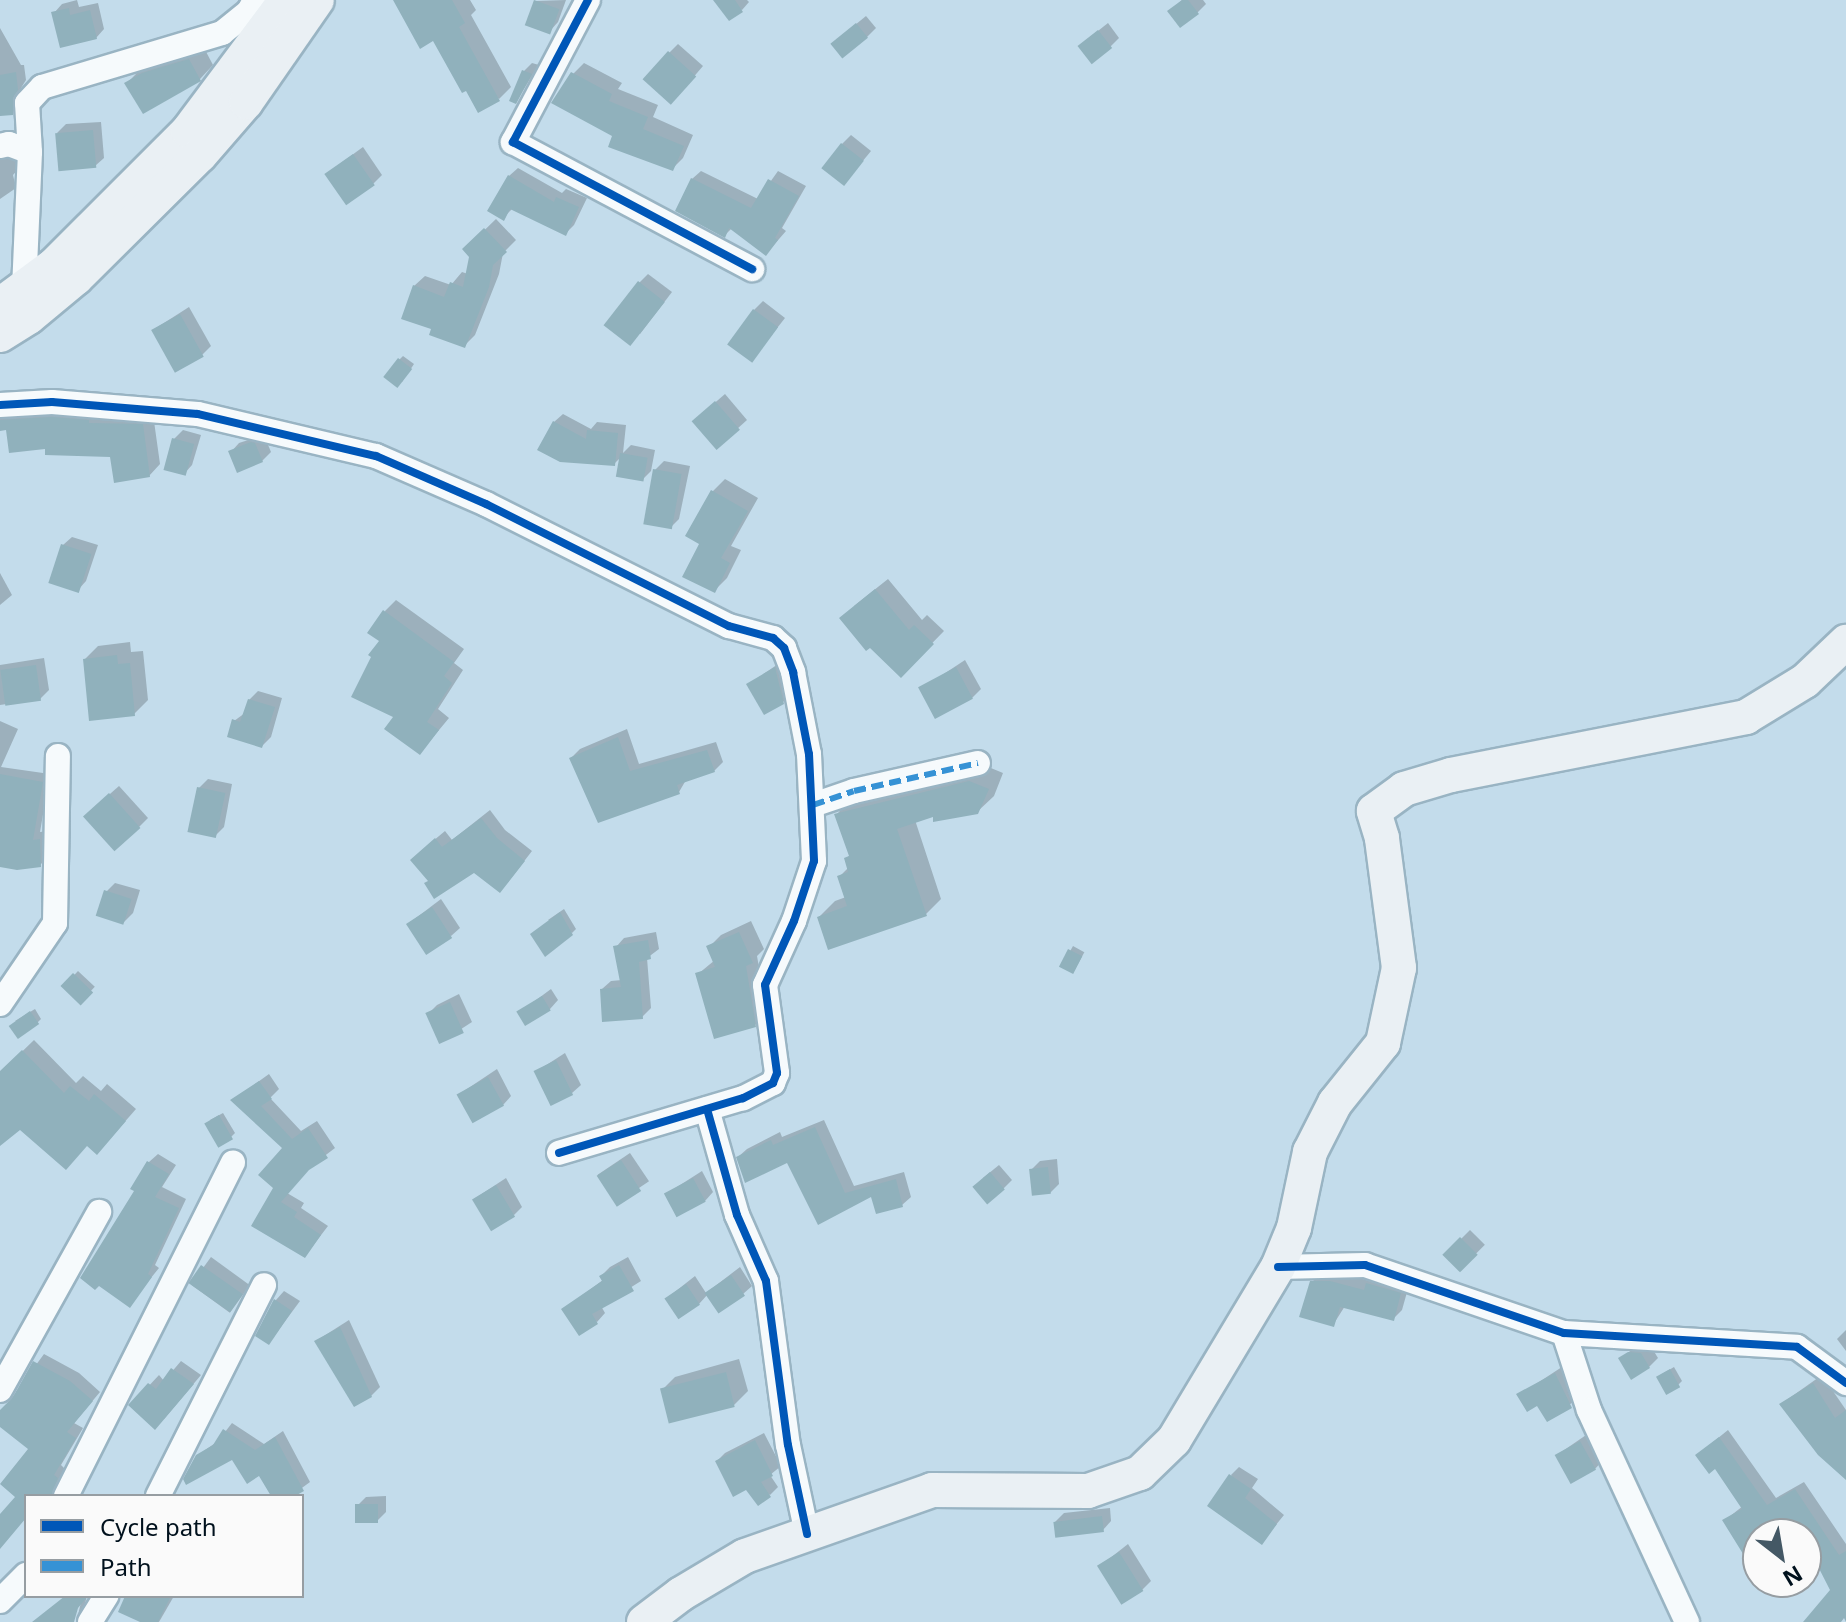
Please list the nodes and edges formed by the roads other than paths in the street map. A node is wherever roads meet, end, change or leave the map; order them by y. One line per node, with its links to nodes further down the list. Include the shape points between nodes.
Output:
1 (255, 0): 6 (street, via 222,33 42,87 27,103)
2 (286, 0): 8 (main road, via 188,131 54,265)
3 (317, 0): 9 (main road, via 246,102 200,155 76,278)
4 (588, 0): 7 (street, via 513,142)
5 (0, 146): 6 (street)
6 (30, 152): 8 (street)
7 (752, 269)
8 (12, 296)
9 (0, 335)
10 (0, 405): 14 (street, via 52,402 198,414 376,456 486,504 729,626 773,638 784,648 793,672)
11 (1846, 642): 20 (main road, via 1805,681 1746,717 1451,775 1404,789 1374,811 1399,968 1392,1006 1383,1043 1335,1103 1310,1152 1294,1228)
12 (58, 756): 15 (street, via 55,923)
13 (978, 763): 14 (street)
14 (813, 805): 16 (street, via 814,861 765,985 777,1073 761,1091)
15 (0, 1004)
16 (707, 1109): 17 (street); 27 (street, via 737,1215 766,1281 788,1445)
17 (559, 1153)
18 (233, 1162): 25 (street)
19 (99, 1212): 24 (street)
20 (1278, 1267): 22 (street, via 1365,1265); 27 (main road, via 1174,1440 1140,1473 1088,1491 932,1490)
21 (264, 1285): 26 (street)
22 (1564, 1333): 23 (street, via 1797,1347); 33 (street, via 1589,1410)
23 (1846, 1383)
24 (0, 1390)
25 (67, 1494)
26 (159, 1494)
27 (807, 1534): 32 (main road, via 745,1556)
28 (24, 1577): 30 (street)
29 (105, 1598): 31 (street)
30 (0, 1601)
31 (90, 1622)
32 (644, 1622)
33 (1687, 1622)

